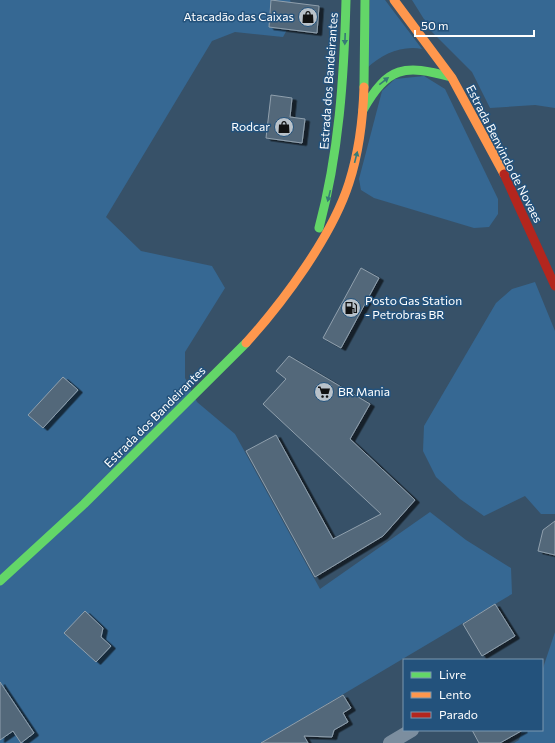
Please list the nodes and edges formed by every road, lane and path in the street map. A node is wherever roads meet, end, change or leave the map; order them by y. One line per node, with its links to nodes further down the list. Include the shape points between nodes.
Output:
1 (346, 0): 6 (main road, Estrada dos Bandeirantes, one-way to 6, via 342,105 337,154 329,195)
2 (365, 0): 5 (main road, Estrada dos Bandeirantes)
3 (394, 0): 4 (main road, Estrada Benvindo de Novaes)
4 (451, 77): 5 (main road, one-way to 4, via 372,93 382,81 393,74 406,69 417,69); 7 (main road, Estrada Benvindo de Novaes, via 479,124)
5 (362, 112): 6 (main road, Estrada dos Bandeirantes, one-way to 5, via 330,228 350,182 358,151)
6 (311, 255): 8 (main road, Estrada dos Bandeirantes, via 288,290 252,336 115,475 26,559)
7 (555, 286)
8 (0, 580)
9 (410, 731): 10 (street)
10 (390, 743)

